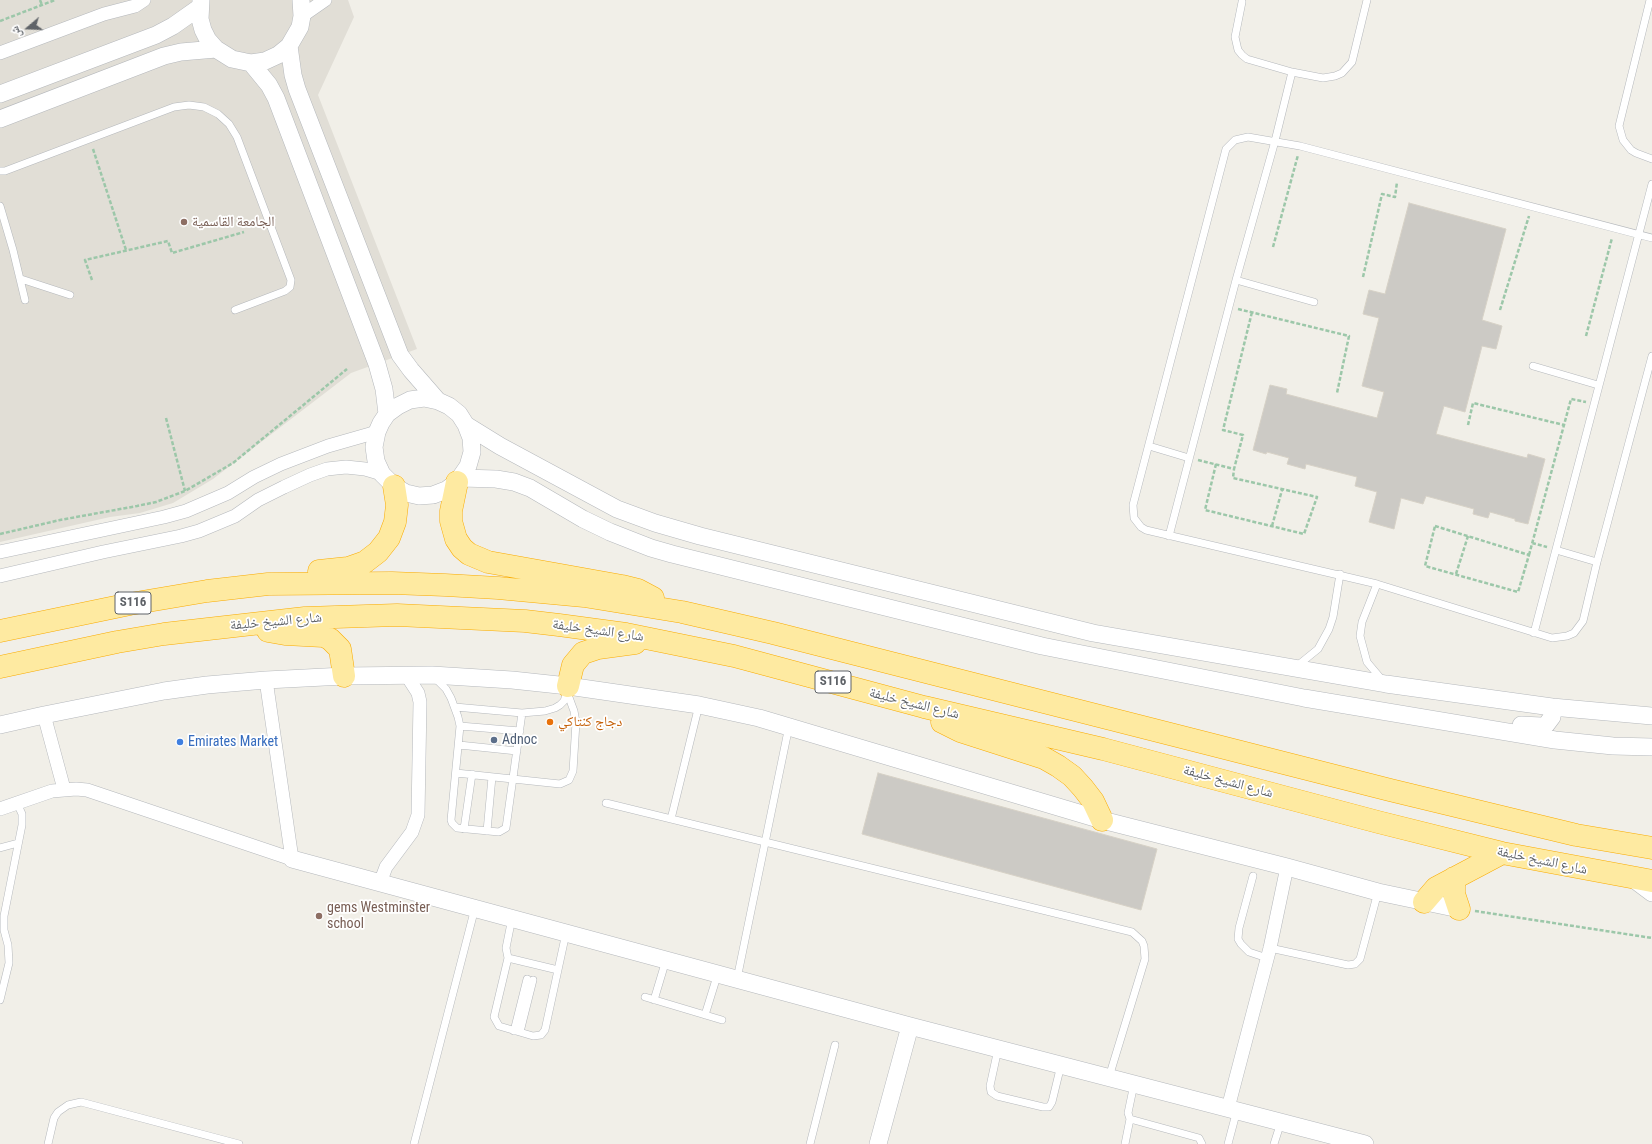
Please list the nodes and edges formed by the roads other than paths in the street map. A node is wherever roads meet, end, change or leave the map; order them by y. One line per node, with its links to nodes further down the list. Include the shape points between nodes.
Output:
1 (126, 0): 9 (street)
2 (144, 0): 9 (street, via 135,6)
3 (325, 0): 8 (street)
4 (1367, 0): 14 (lane, via 1352,62 1342,73 1328,78 1317,78)
5 (1650, 0): 18 (lane, via 1619,126 1623,140 1631,150)
6 (1242, 2): 14 (lane, via 1235,31 1238,50 1247,59)
7 (200, 4): 11 (street, via 203,30); 15 (street, via 173,26 156,35)
8 (301, 8): 10 (street, via 295,37)
9 (104, 14): 12 (street)
10 (289, 46): 13 (street, via 265,61); 33 (street, via 297,89 400,355)
11 (216, 49): 13 (street, via 232,59); 16 (street, via 193,50 164,56)
12 (0, 53)
13 (251, 63): 34 (street, via 276,98 377,364)
14 (1292, 72): 17 (lane)
15 (0, 94)
16 (0, 119)
17 (1275, 141): 22 (lane); 25 (lane); 37 (lane, via 1241,137 1226,149)
18 (1652, 159)
19 (0, 171): 29 (lane, via 174,107 204,107 218,114 229,124 237,137 291,280 290,287 285,291)
20 (1652, 184): 22 (lane)
21 (0, 206): 24 (lane)
22 (1638, 234): 23 (lane); 32 (lane)
23 (1652, 238)
24 (20, 279): 26 (lane); 27 (lane)
25 (1236, 280): 28 (lane); 38 (lane)
26 (70, 295)
27 (25, 300)
28 (1314, 302)
29 (235, 310)
30 (1652, 356): 44 (lane)
31 (1533, 366): 32 (lane)
32 (1598, 385): 42 (lane)
33 (438, 401): 34 (street, via 424,398 410,400); 35 (street, via 459,414)
34 (387, 414): 36 (street)
35 (466, 425): 40 (street, via 471,438 472,452 468,466); 53 (street, via 617,509 655,523)
36 (377, 432): 39 (street, via 374,447 376,461); 43 (street, via 328,446 287,462 254,477 228,493 186,511)
37 (1149, 446): 38 (lane); 41 (lane, via 1133,512 1134,518 1146,530)
38 (1189, 458): 41 (lane)
39 (388, 480): 40 (street, via 406,493 419,496 433,495 446,490); 46 (street, via 365,469 328,469 284,486 235,516 199,531); 47 (highway, via 396,504 395,522 389,538 378,552 365,562 348,568 301,573)
40 (459, 480): 49 (highway, via 451,511 452,530 462,548 474,556 488,562 638,590); 55 (street, via 496,479 514,482 530,488 610,532 665,552)
41 (1169, 536): 45 (lane)
42 (1556, 550): 44 (lane); 52 (lane)
43 (0, 552)
44 (1597, 562): 52 (lane, via 1583,622 1579,628 1574,633 1560,638)
45 (1340, 574): 48 (lane); 57 (lane, via 1333,617 1326,634 1318,649)
46 (0, 576)
47 (268, 584): 49 (highway, S116, via 392,583 498,588 584,596); 51 (highway, S116, via 130,604)
48 (1377, 584): 52 (lane); 62 (lane, via 1362,622 1360,636 1367,662)
49 (682, 612): 94 (highway, S116, via 998,689 1576,836)
50 (252, 625): 54 (highway, شارع الشيخ خليفة / S116, via 304,618 351,616 444,617 525,621); 56 (highway, شارع الشيخ خليفة / S116, via 156,636); 58 (highway, via 277,633 323,636 330,639 340,649)
51 (0, 631)
52 (1534, 633)
53 (1093, 634): 55 (street, via 1045,632 1038,638); 57 (street)
54 (660, 640): 63 (highway, via 590,650 573,665); 67 (highway, شارع الشيخ خليفة / S116, via 734,656)
55 (1042, 646): 72 (street, via 1304,698)
56 (0, 667)
57 (1294, 669): 62 (street)
58 (344, 676): 59 (street); 61 (street)
59 (407, 676): 60 (street); 101 (street, via 418,693 420,702 418,810 412,832 386,867)
60 (432, 676): 63 (street, via 512,680); 65 (lane, via 446,689)
61 (266, 680): 69 (street, via 164,691); 96 (street)
62 (1386, 684): 66 (street)
63 (567, 689): 64 (street); 68 (lane, via 564,701 555,708); 82 (lane, via 576,722 572,776 560,784)
64 (700, 705): 74 (street); 87 (lane)
65 (455, 707): 68 (lane); 73 (lane)
66 (1552, 707): 70 (street); 72 (street, via 1550,722 1541,726 1495,723)
67 (924, 708): 88 (highway, via 950,727 1028,752 1058,766 1083,788); 95 (highway, شارع الشيخ خليفة / S116, via 1103,749)
68 (522, 713): 75 (lane)
69 (44, 715): 71 (street); 83 (street)
70 (1652, 716)
71 (0, 725)
72 (1467, 725): 77 (street, via 1555,740)
73 (460, 726): 75 (lane); 76 (lane)
74 (789, 726): 88 (street); 92 (lane)
75 (520, 730): 78 (lane)
76 (459, 745): 78 (lane); 79 (lane)
77 (1652, 747)
78 (517, 750): 82 (lane)
79 (456, 773): 80 (lane); 89 (lane, via 451,820 454,826)
80 (472, 774): 81 (lane); 89 (lane)
81 (492, 777): 82 (lane); 90 (lane)
82 (513, 779): 90 (lane, via 506,828 499,832)
83 (64, 789): 84 (street); 96 (street, via 99,793)
84 (17, 803): 86 (street); 91 (lane, via 22,814)
85 (606, 803): 87 (lane)
86 (0, 809)
87 (671, 819): 92 (lane)
88 (1102, 820): 97 (street)
89 (464, 830): 90 (lane)
90 (486, 832)
91 (18, 842): 93 (lane); 117 (lane, via 4,916 9,963)
92 (765, 842): 114 (lane); 126 (lane, via 1132,932 1142,941 1145,959)
93 (0, 848)
94 (1652, 848)
95 (1502, 853): 99 (highway); 100 (highway, شارع الشيخ خليفة / S116)
96 (292, 859): 101 (street)
97 (1287, 867): 102 (street); 109 (street)
98 (1253, 876): 109 (lane, via 1238,928 1238,939 1249,952)
99 (1454, 878): 104 (highway, via 1432,891); 106 (highway, via 1454,894)
100 (1642, 880): 103 (street)
101 (380, 883): 105 (street)
102 (1378, 892): 104 (street); 109 (lane, via 1360,959 1355,964)
103 (1652, 893)
104 (1424, 902): 106 (street)
105 (475, 908): 107 (street); 133 (lane)
106 (1459, 909)
107 (512, 918): 108 (street); 110 (lane, via 506,948)
108 (566, 932): 111 (street); 112 (lane)
109 (1268, 953): 128 (street)
110 (508, 958): 112 (lane); 122 (lane, via 494,1017 499,1026)
111 (666, 959): 113 (street); 118 (lane)
112 (558, 970): 122 (lane, via 543,1033 536,1037)
113 (718, 973): 114 (street); 119 (lane)
114 (737, 979): 121 (street)
115 (530, 980): 122 (lane)
116 (645, 997): 118 (lane)
117 (0, 1000)
118 (654, 1000): 119 (lane)
119 (705, 1015): 120 (lane)
120 (722, 1020)
121 (910, 1026): 124 (street); 135 (street)
122 (517, 1032)
123 (835, 1045): 134 (lane)
124 (998, 1048): 125 (street); 125 (lane, via 990,1089 994,1094 1004,1098 1049,1107)
125 (1062, 1065): 126 (street)
126 (1109, 1077): 127 (street)
127 (1134, 1084): 128 (street); 129 (lane, via 1128,1113)
128 (1233, 1109): 130 (street); 138 (lane)
129 (1130, 1119): 136 (lane); 137 (lane, via 1199,1138)
130 (1281, 1122): 139 (lane); 140 (street)
131 (48, 1144): 132 (lane, via 54,1118 58,1112 68,1105 81,1102)
132 (239, 1144)
133 (414, 1144)
134 (810, 1144)
135 (878, 1144)
136 (1125, 1144)
137 (1202, 1144)
138 (1228, 1144)
139 (1274, 1144)
140 (1365, 1144)

